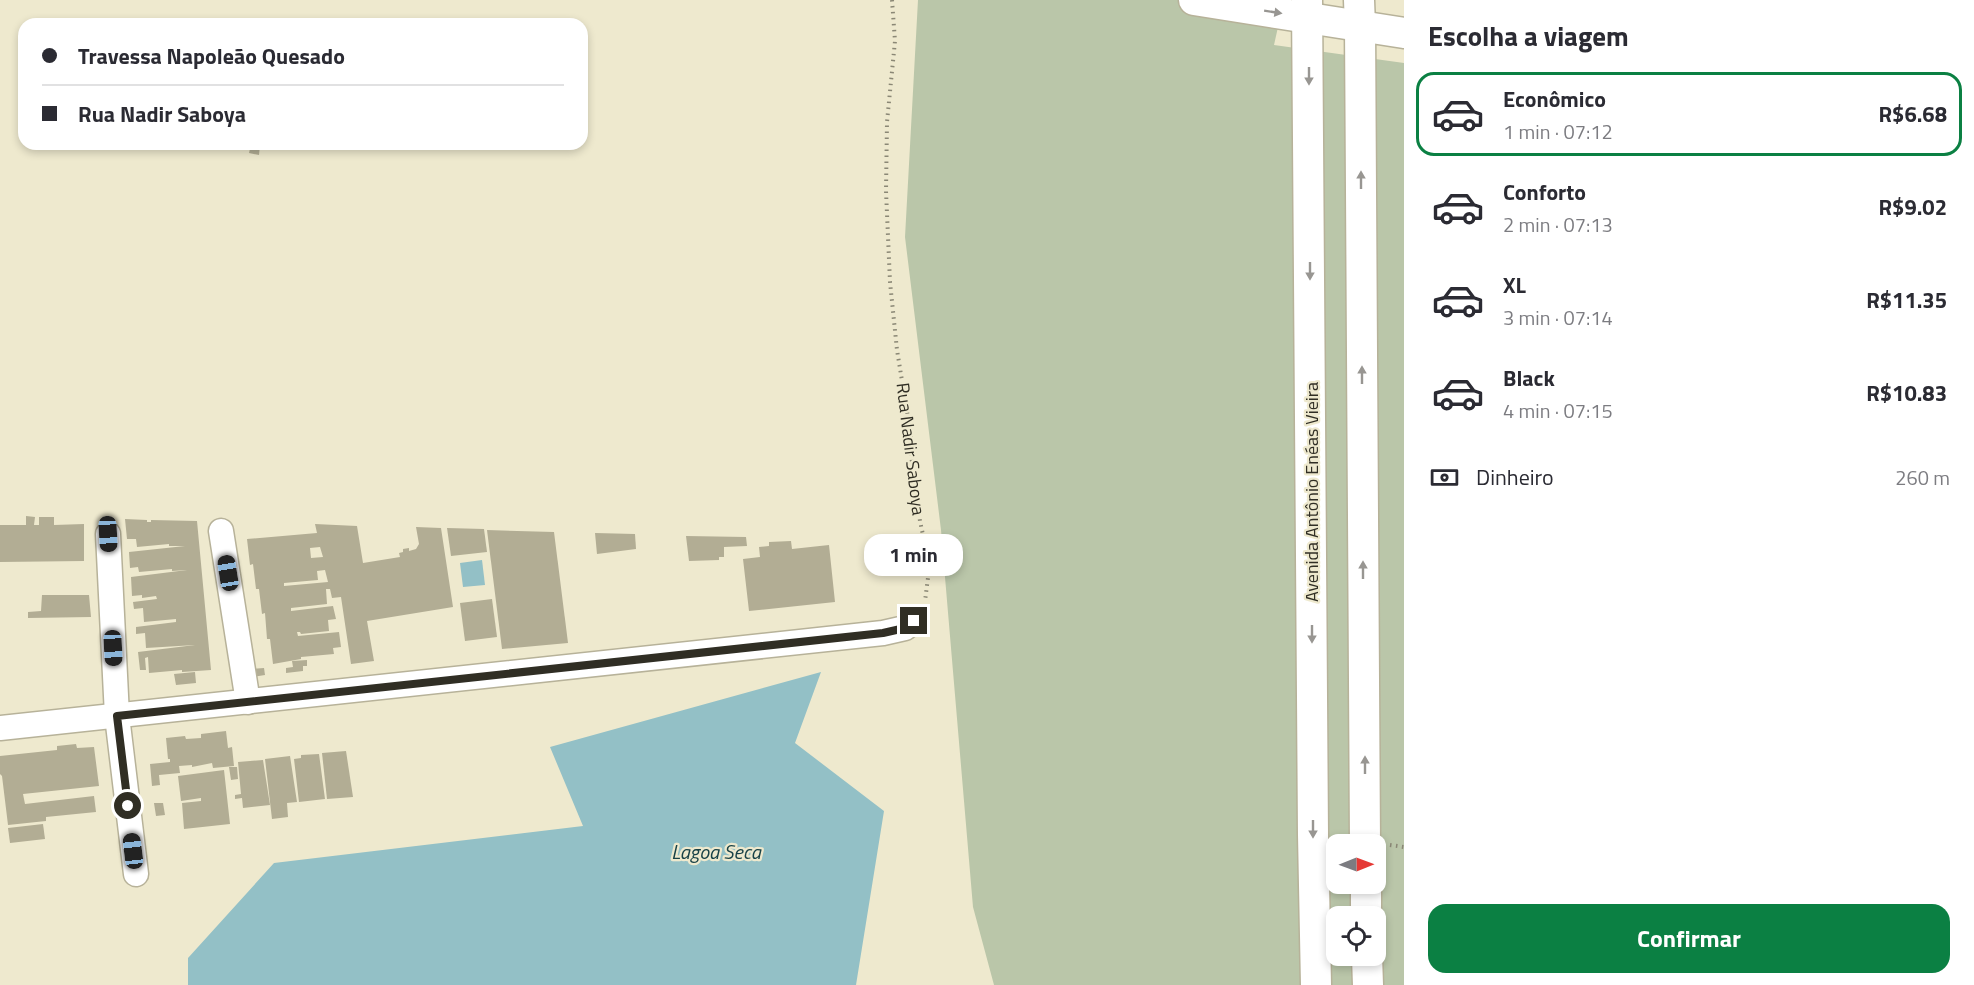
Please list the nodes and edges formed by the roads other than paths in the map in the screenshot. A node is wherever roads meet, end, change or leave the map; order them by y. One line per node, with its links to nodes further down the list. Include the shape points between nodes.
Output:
1 (1194, 0): 2 (street, one-way to 2)
2 (1308, 9): 3 (street); 14 (street, Avenida Antônio Enéas Vieira, one-way to 14)
3 (1359, 13): 4 (street); 11 (street, one-way to 3)
4 (1404, 33)
5 (221, 531): 8 (street)
6 (108, 534): 9 (street)
7 (914, 621): 8 (street, via 905,628 883,633)
8 (248, 702): 9 (street)
9 (117, 716): 10 (street); 12 (street)
10 (0, 728)
11 (1365, 834)
12 (136, 874)
13 (1367, 966): 15 (street)
14 (1316, 985)
15 (1368, 985)

